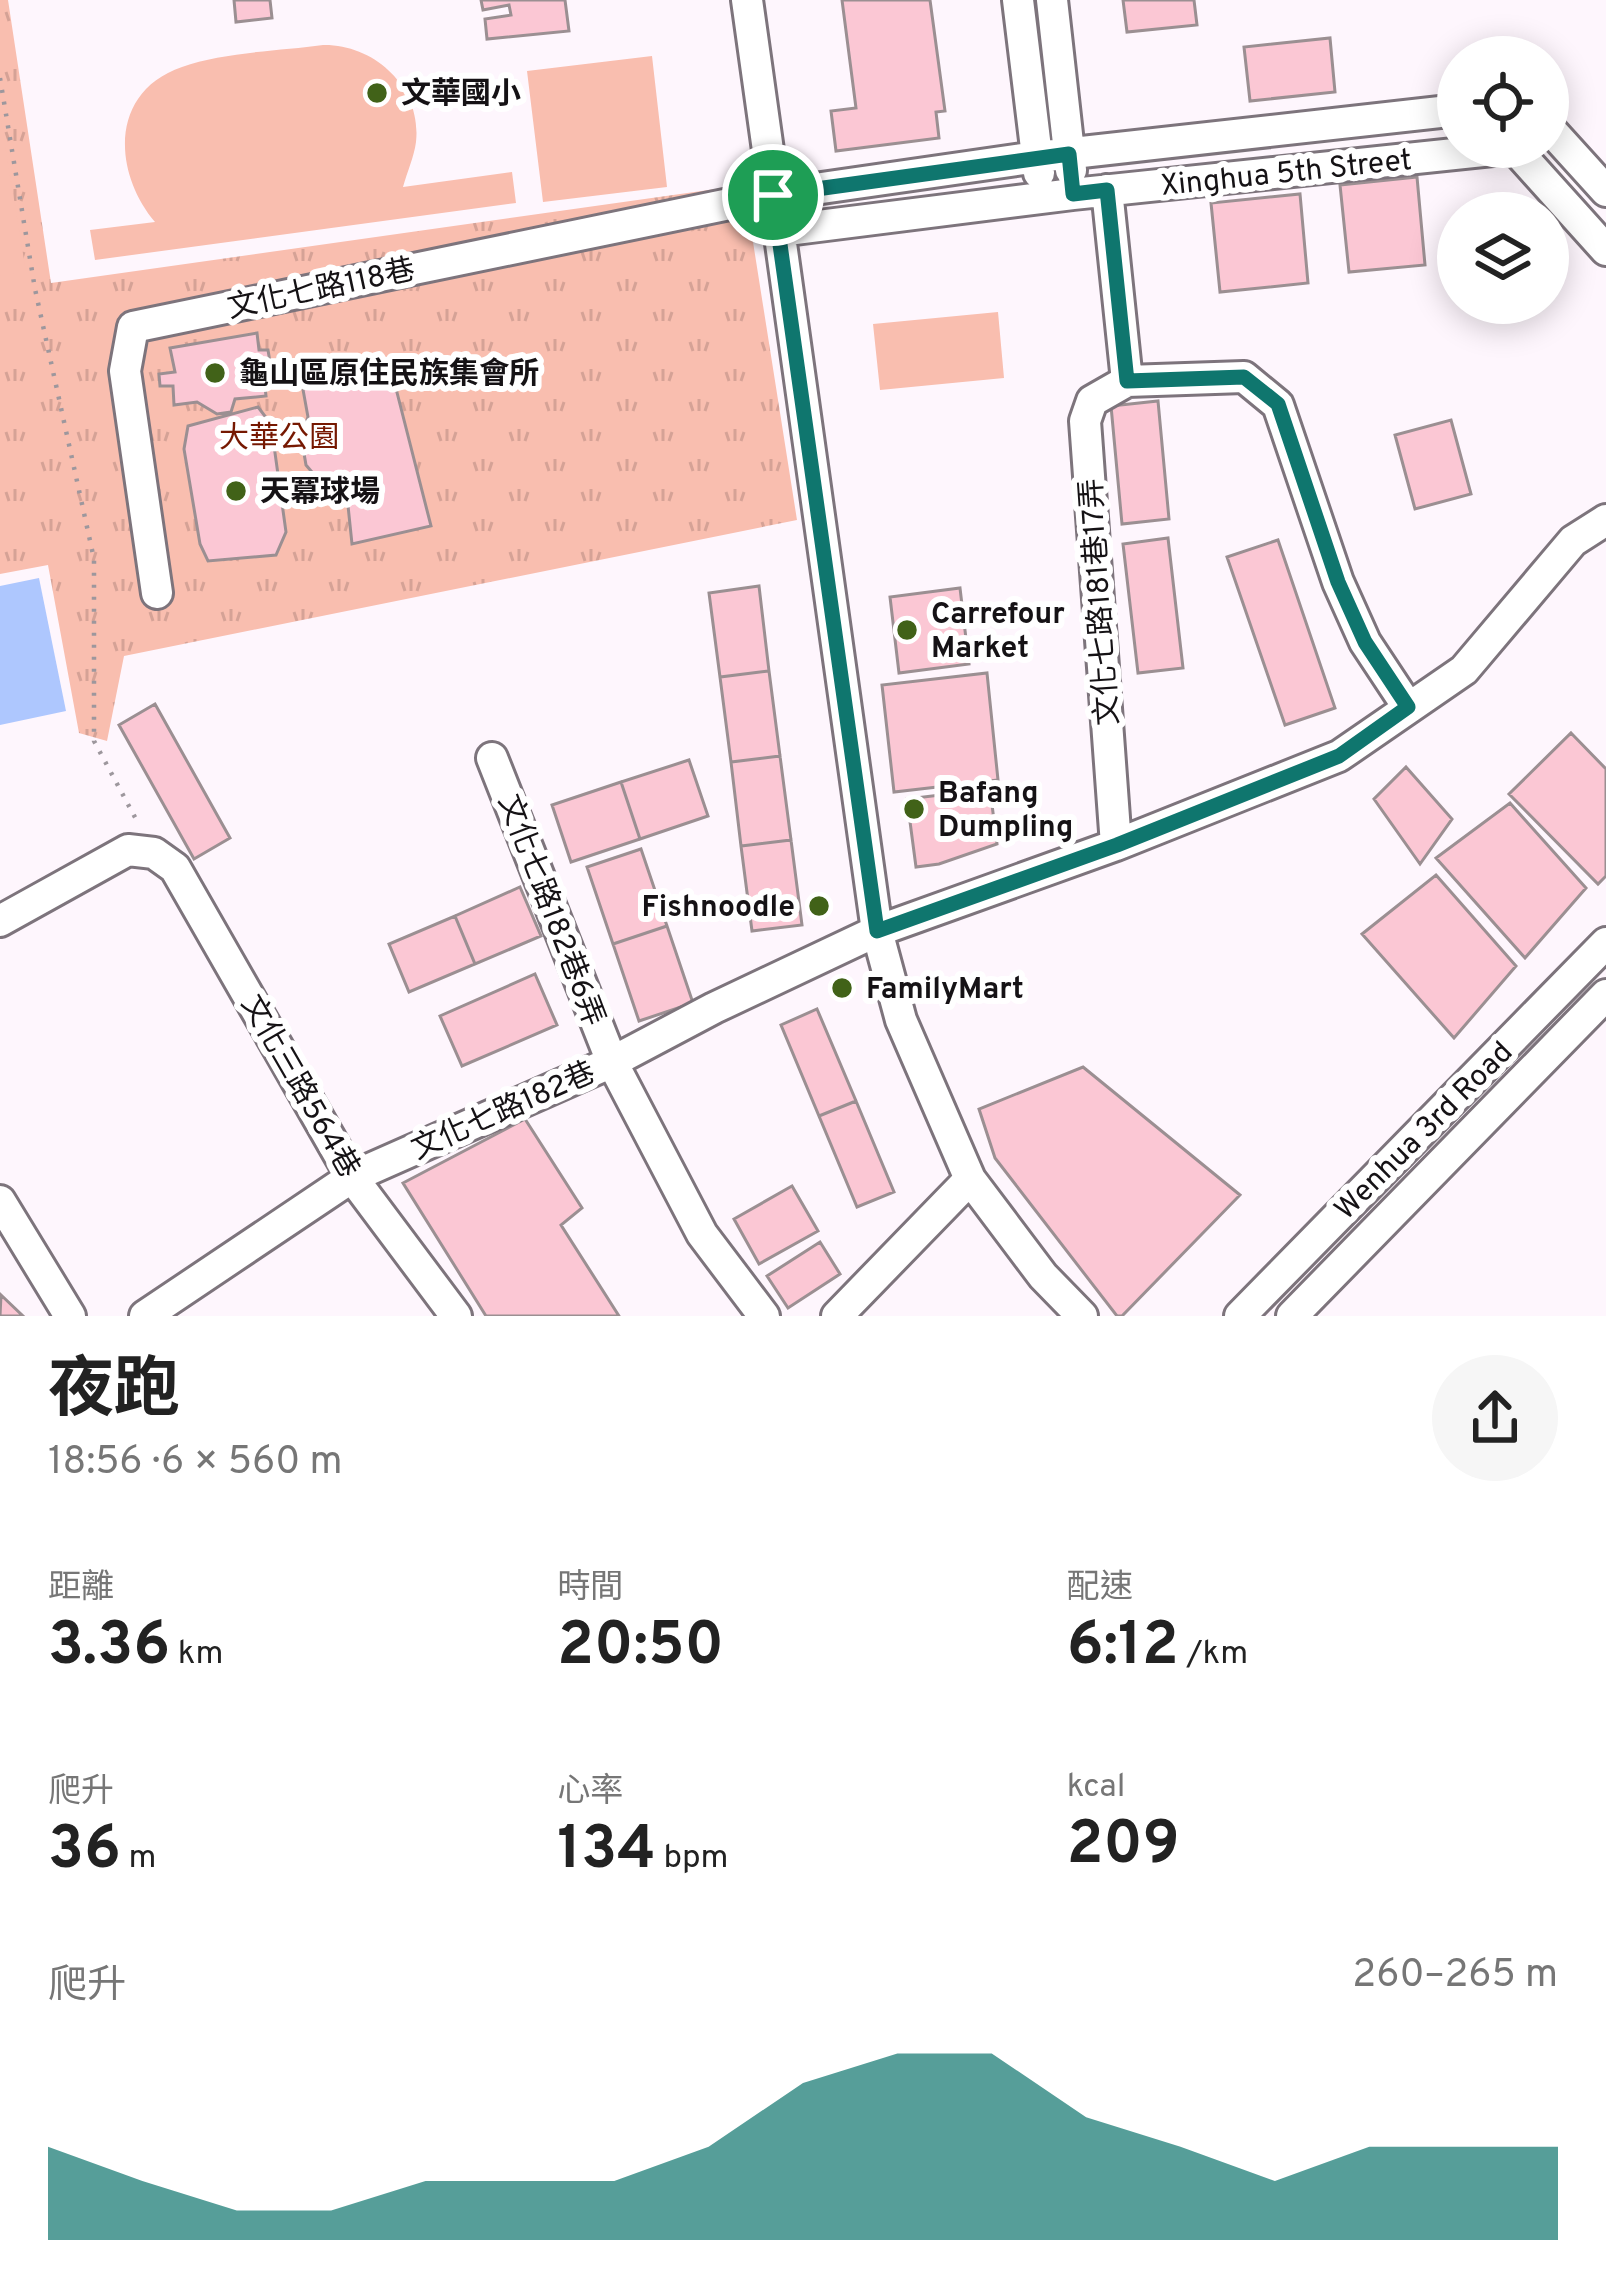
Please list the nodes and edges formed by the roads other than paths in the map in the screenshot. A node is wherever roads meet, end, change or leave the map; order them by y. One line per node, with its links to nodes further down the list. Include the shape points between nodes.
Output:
1 (747, 0): 11 (street)
2 (1018, 0): 7 (street)
3 (1052, 0): 6 (street)
4 (1437, 112): 6 (street, Xinghua 5th Street)
5 (1569, 150): 9 (street)
6 (1069, 154): 7 (street, Xinghua 5th Street); 10 (street)
7 (1037, 157): 11 (street, Xinghua 5th Street); 12 (street)
8 (1107, 190): 10 (street, Xinghua 5th Street); 14 (street, Xinghua 5th Street, via 1502,149 1517,151); 15 (street)
9 (1606, 191)
10 (1073, 194): 12 (street, Xinghua 5th Street)
11 (773, 195): 13 (street); 17 (street, 文化七路118巷, via 133,327 125,371)
12 (1042, 198): 13 (street, Xinghua 5th Street)
13 (779, 231): 22 (street)
14 (1606, 250)
15 (1127, 381): 18 (street, via 1244,377 1278,404 1338,582); 20 (street, 文化七路181巷17弄, via 1092,400 1085,421)
16 (1606, 520): 18 (street, 文化七路182巷, via 1573,541 1464,670)
17 (157, 592)
18 (1408, 707): 20 (street, 文化七路182巷, via 1339,756)
19 (492, 758): 25 (street, 文化七路182巷6弄)
20 (1117, 845): 22 (street, 文化七路182巷)
21 (0, 921): 26 (street, 文化三路564巷, via 128,850 154,853 175,868)
22 (877, 931): 25 (street, 文化七路182巷); 27 (street, via 901,1020)
23 (1606, 944): 35 (street, Wenhua 3rd Road)
24 (1606, 995): 36 (street, Wenhua 3rd Road)
25 (612, 1062): 26 (street, 文化七路182巷); 32 (street, 文化七路182巷6弄, via 702,1234)
26 (352, 1177): 30 (street, 文化七路182巷); 31 (street, 文化三路564巷)
27 (970, 1179): 33 (street); 34 (street)
28 (0, 1201): 29 (street)
29 (70, 1316)
30 (145, 1316)
31 (456, 1316)
32 (764, 1316)
33 (837, 1316)
34 (1082, 1316)
35 (1240, 1316)
36 (1292, 1316)

